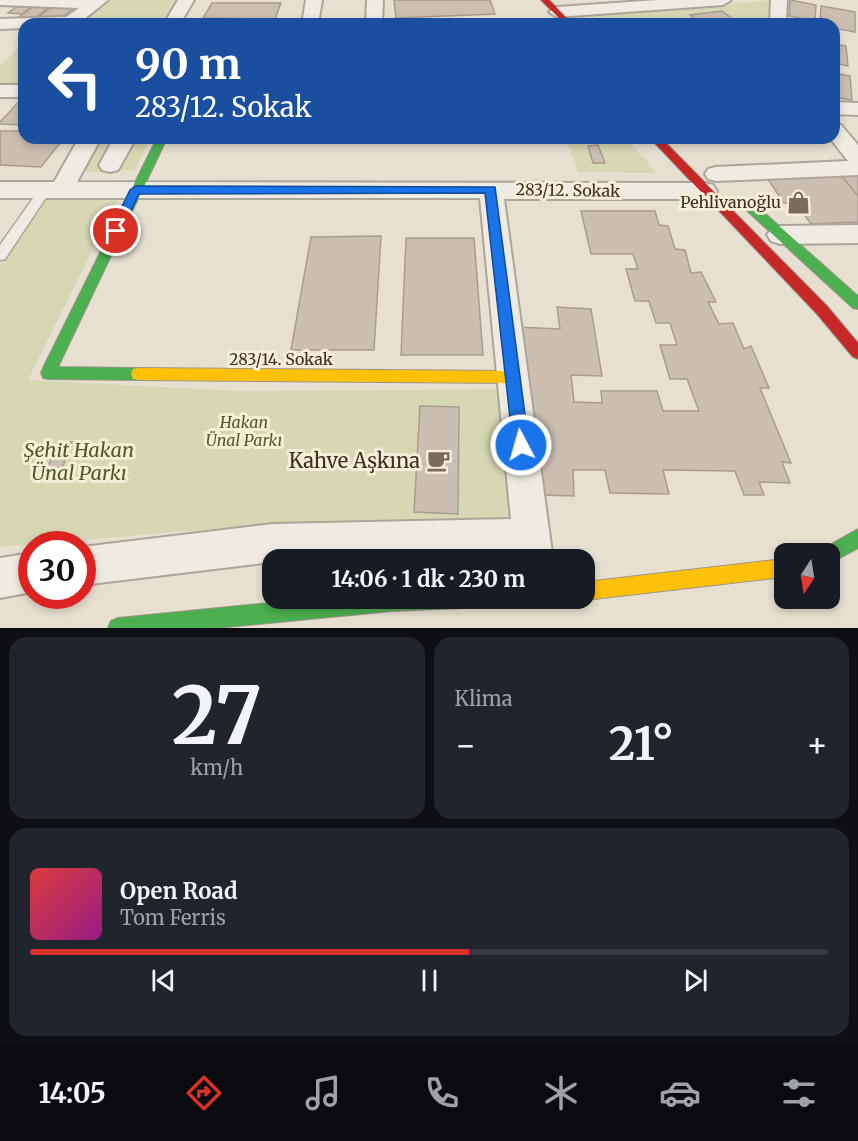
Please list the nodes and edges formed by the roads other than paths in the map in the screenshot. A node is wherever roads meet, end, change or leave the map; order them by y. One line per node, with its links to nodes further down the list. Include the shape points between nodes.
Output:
1 (0, 0): 9 (street)
2 (186, 0): 14 (street)
3 (202, 0): 15 (street)
4 (314, 0): 16 (street)
5 (375, 0): 17 (street)
6 (545, 0): 11 (main road)
7 (723, 0): 10 (street)
8 (779, 0): 19 (street)
9 (102, 3): 12 (street); 13 (street)
10 (632, 3): 11 (street)
11 (557, 12): 18 (main road)
12 (77, 18)
13 (93, 18)
14 (176, 18)
15 (192, 18)
16 (311, 18)
17 (374, 18)
18 (563, 18)
19 (778, 18)
20 (18, 23): 21 (street)
21 (0, 24)
22 (0, 91): 23 (street)
23 (18, 91)
24 (840, 108): 25 (street)
25 (858, 109)
26 (840, 136): 31 (street)
27 (86, 144): 35 (street)
28 (122, 144): 32 (street)
29 (159, 144): 38 (main road)
30 (664, 144): 34 (main road)
31 (858, 159)
32 (110, 165)
33 (858, 168): 34 (street, 283/12. Sokak)
34 (719, 183): 36 (street, 283/12. Sokak); 40 (main road); 43 (main road)
35 (53, 189): 37 (street, 283/12. Sokak); 38 (street, 283/12. Sokak); 41 (lane)
36 (491, 189): 38 (street, 283/12. Sokak); 44 (street)
37 (0, 190)
38 (136, 190): 44 (main road, 283/14. Sokak, via 48,373)
39 (858, 234): 40 (street)
40 (780, 235): 42 (main road)
41 (0, 255)
42 (858, 304)
43 (858, 353)
44 (514, 377): 46 (street)
45 (858, 538): 47 (main road)
46 (533, 548): 48 (street, via 273,543)
47 (840, 548)
48 (96, 564)
49 (774, 569): 52 (main road)
50 (18, 575): 51 (street)
51 (0, 578)
52 (595, 590)
53 (311, 609): 54 (main road)
54 (118, 628)

